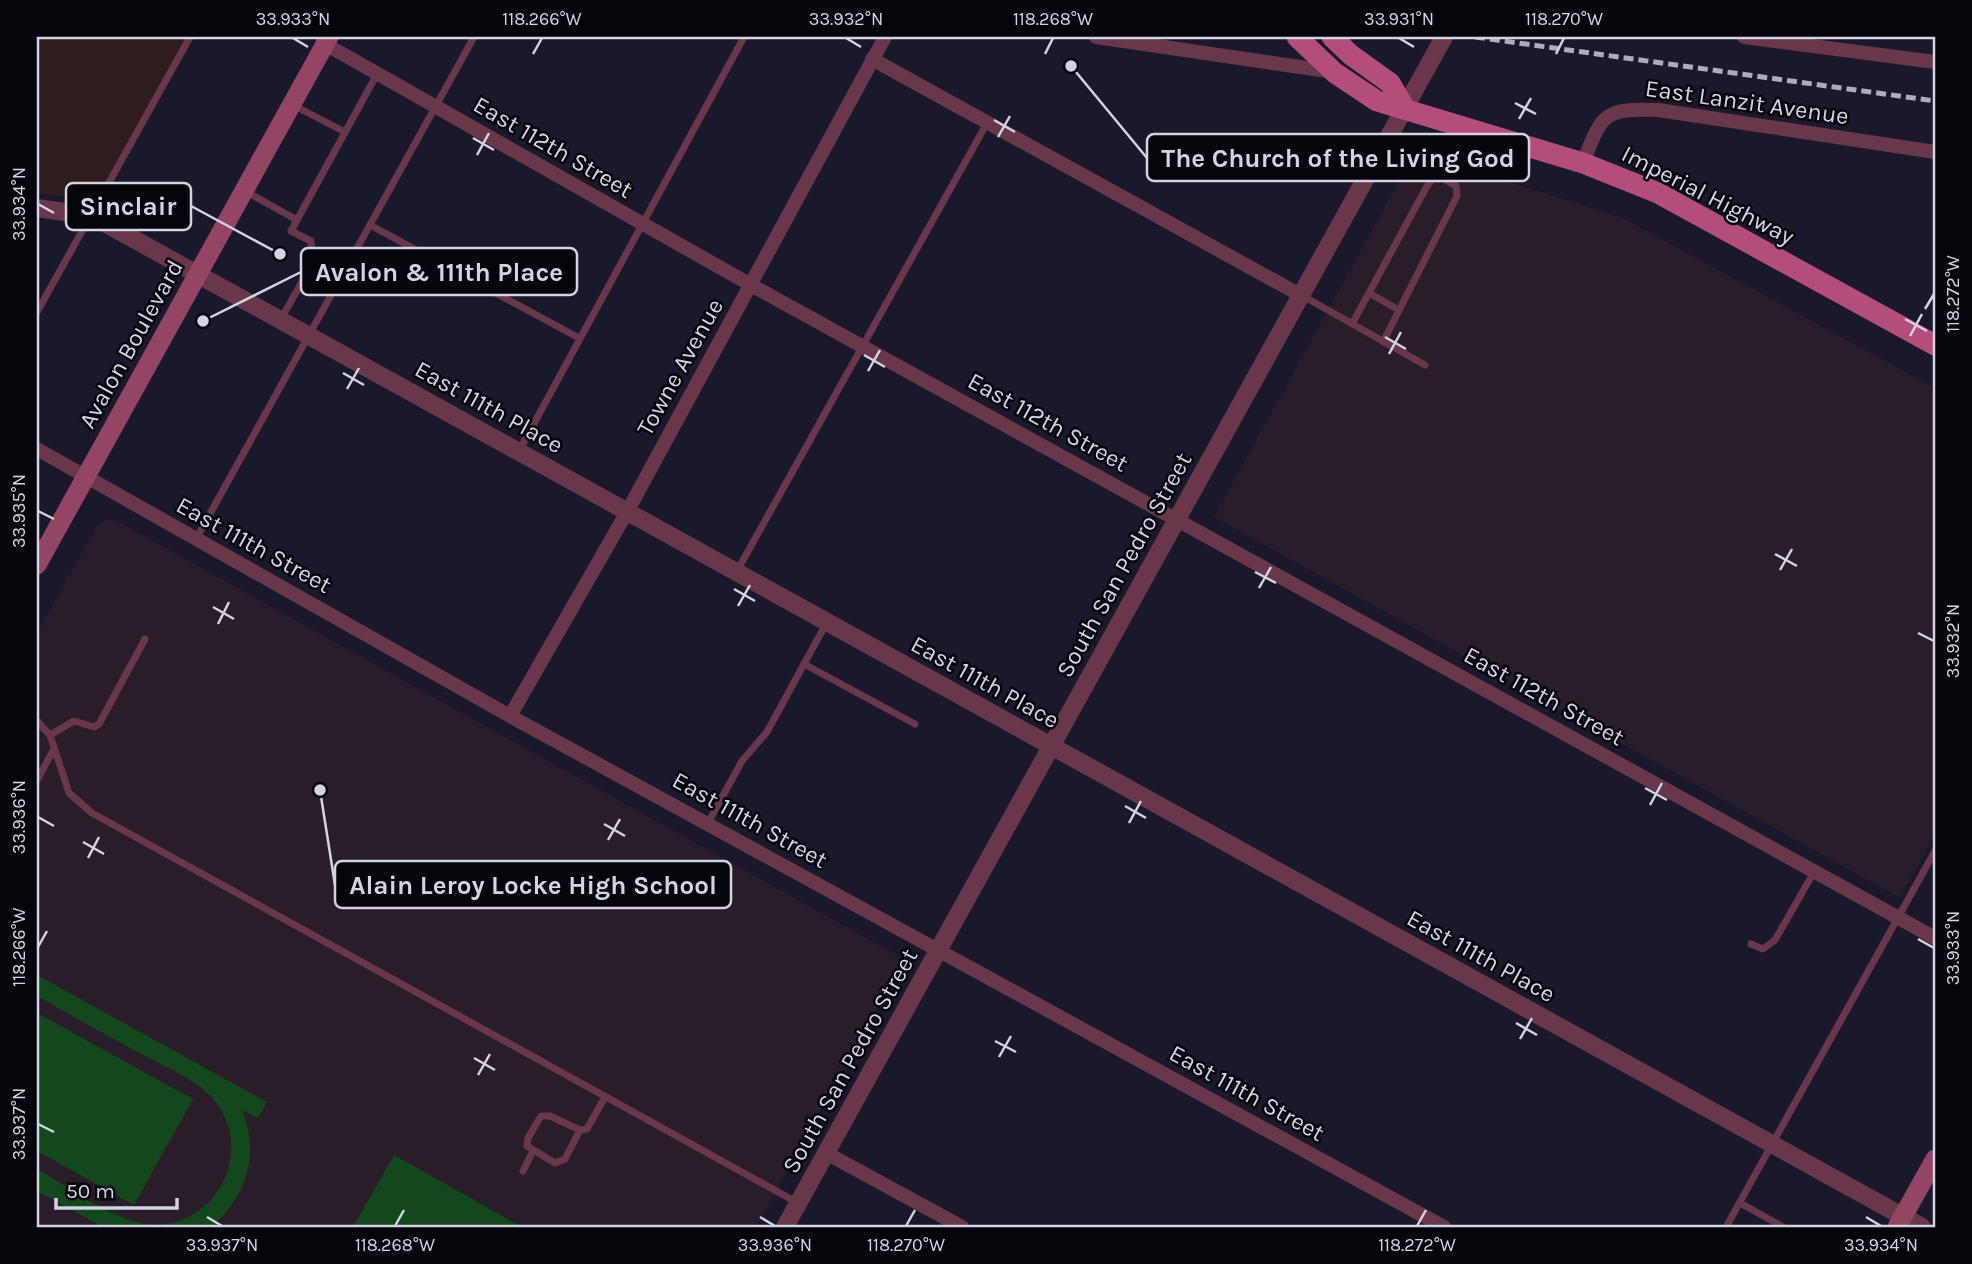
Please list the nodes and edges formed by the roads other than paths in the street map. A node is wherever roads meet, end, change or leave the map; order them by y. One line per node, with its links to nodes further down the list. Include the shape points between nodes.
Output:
1 (190, 37): 24 (lane)
2 (474, 37): 16 (lane)
3 (744, 37): 26 (lane)
4 (885, 37): 11 (street, Towne Avenue)
5 (1096, 37): 13 (street)
6 (1297, 37): 13 (main road, Imperial Highway)
7 (1332, 37): 17 (main road, via 1390,83)
8 (1444, 37): 17 (street, South San Pedro Street)
9 (1744, 37): 12 (street)
10 (327, 40): 14 (street, East 112th Street); 15 (main road, Avalon Boulevard)
11 (872, 59): 18 (street); 29 (street, Towne Avenue)
12 (1935, 62)
13 (1335, 73): 17 (main road, Imperial Highway, via 1377,101)
14 (377, 74): 16 (street, East 112th Street); 19 (lane)
15 (292, 104): 19 (lane); 22 (main road, Avalon Boulevard)
16 (435, 106): 26 (street, East 112th Street); 27 (lane)
17 (1404, 107): 21 (main road, Imperial Highway); 31 (street, South San Pedro Street)
18 (987, 122): 31 (street); 39 (lane)
19 (345, 132): 25 (lane)
20 (1935, 152): 21 (street, East Lanzit Avenue, via 1627,109 1607,115)
21 (1583, 163): 40 (main road, Imperial Highway, via 1658,193)
22 (244, 191): 25 (lane); 28 (main road, Avalon Boulevard)
23 (37, 208): 24 (street, East 111th Place)
24 (92, 216): 28 (street, East 111th Place); 33 (lane)
25 (297, 220): 34 (lane, via 291,231 311,241 312,264)
26 (642, 223): 29 (street, East 112th Street); 37 (lane)
27 (370, 225): 36 (lane); 37 (lane)
28 (198, 274): 34 (street, East 111th Place); 44 (main road, Avalon Boulevard)
29 (751, 285): 39 (street, East 112th Street); 45 (street, Towne Avenue)
30 (1369, 293): 32 (lane); 32 (lane, via 1432,179 1438,176 1456,186 1457,196); 35 (lane)
31 (1302, 296): 35 (lane); 46 (street, South San Pedro Street)
32 (1399, 310): 38 (lane)
33 (37, 312)
34 (281, 320): 36 (street, East 111th Place)
35 (1352, 324): 38 (lane)
36 (310, 336): 43 (street, East 111th Place); 47 (lane)
37 (579, 338): 43 (lane)
38 (1383, 342): 41 (lane)
39 (861, 345): 46 (street, East 112th Street); 49 (lane)
40 (1935, 345)
41 (1425, 365)
42 (37, 449): 44 (street, East 111th Street)
43 (519, 451): 45 (street, East 111th Place)
44 (86, 477): 47 (street, East 111th Street); 48 (main road, Avalon Boulevard)
45 (627, 512): 49 (street, East 111th Place); 53 (street, Towne Avenue)
46 (1176, 518): 57 (street, South San Pedro Street); 62 (street, East 112th Street)
47 (196, 539): 53 (street, East 111th Street)
48 (37, 565)
49 (736, 571): 50 (street, East 111th Place)
50 (827, 622): 52 (lane); 57 (street, East 111th Place)
51 (145, 639): 56 (lane, via 99,723 94,727 74,721)
52 (804, 664): 55 (lane); 60 (lane)
53 (510, 716): 60 (street, East 111th Street)
54 (37, 722): 56 (lane)
55 (915, 724)
56 (50, 735): 58 (lane)
57 (1052, 747): 66 (street, South San Pedro Street); 69 (street, East 111th Place)
58 (54, 749): 59 (lane); 67 (lane, via 69,793 92,813)
59 (37, 780)
60 (708, 823): 66 (street, East 111th Street)
61 (1935, 850): 63 (lane)
62 (1814, 871): 63 (street, East 112th Street); 65 (lane, via 1774,940 1763,949)
63 (1898, 917): 64 (street, East 112th Street); 69 (lane)
64 (1935, 938)
65 (1751, 944)
66 (940, 950): 71 (street, South San Pedro Street); 79 (street, East 111th Street)
67 (605, 1097): 68 (lane, via 587,1129); 74 (lane)
68 (580, 1130): 70 (lane, via 560,1162); 70 (lane, via 541,1116 527,1143)
69 (1773, 1144): 75 (lane); 76 (street, East 111th Place)
70 (533, 1151): 73 (lane)
71 (826, 1153): 74 (street, South San Pedro Street); 78 (street)
72 (1935, 1159): 76 (main road)
73 (523, 1171)
74 (798, 1203): 77 (street, South San Pedro Street)
75 (1740, 1203): 80 (lane); 81 (lane)
76 (1900, 1222): 82 (street, East 111th Place)
77 (785, 1227)
78 (962, 1227)
79 (1444, 1227)
80 (1726, 1227)
81 (1783, 1227)
82 (1922, 1227)

